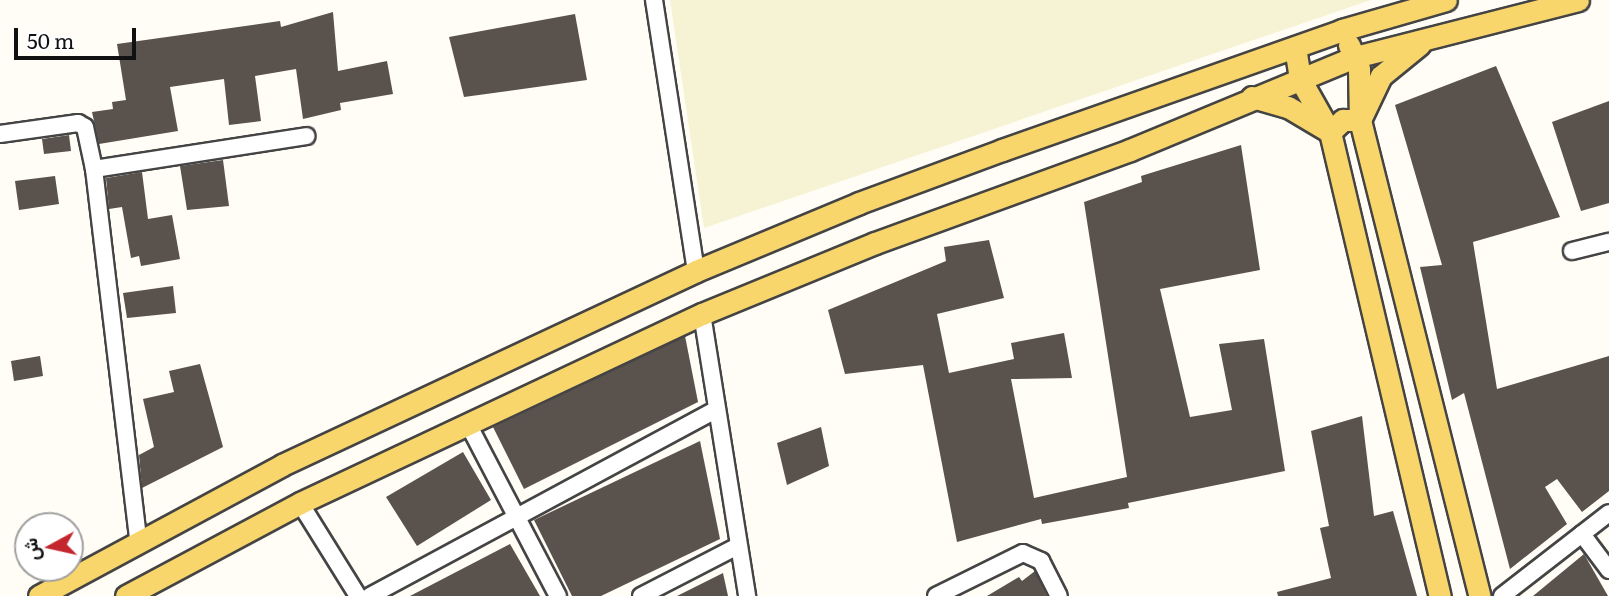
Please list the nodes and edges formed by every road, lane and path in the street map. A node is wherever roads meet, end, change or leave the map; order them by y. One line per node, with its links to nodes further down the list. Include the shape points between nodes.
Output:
1 (654, 0): 17 (street)
2 (1446, 0): 4 (main road)
3 (1578, 0): 5 (main road)
4 (1342, 30): 6 (main road); 7 (main road)
5 (1426, 40): 7 (main road); 10 (main road, via 1381,75)
6 (1295, 47): 8 (main road); 17 (main road, via 859,202)
7 (1355, 58): 8 (main road); 10 (main road)
8 (1300, 79): 9 (main road); 11 (main road)
9 (1252, 97): 11 (main road, via 1288,107); 18 (main road, via 1130,150 875,243)
10 (1360, 120): 11 (main road, via 1343,120); 38 (main road)
11 (1330, 132): 37 (main road)
12 (0, 134): 14 (street, via 82,124)
13 (306, 136): 14 (street)
14 (94, 169): 25 (street)
15 (1609, 242): 16 (street)
16 (1572, 251)
17 (696, 271): 25 (main road, via 282,464)
18 (702, 314): 19 (street); 20 (main road)
19 (715, 410): 23 (street); 26 (street)
20 (468, 424): 21 (main road); 23 (street)
21 (300, 503): 29 (main road); 30 (street)
22 (1609, 513): 24 (street)
23 (516, 515): 31 (street); 32 (street)
24 (1582, 534): 27 (street); 39 (street)
25 (138, 539): 28 (main road)
26 (738, 546): 33 (street); 34 (street)
27 (1609, 570)
28 (39, 596)
29 (126, 596)
30 (358, 596)
31 (370, 596)
32 (558, 596)
33 (641, 596)
34 (747, 596)
35 (936, 596): 36 (street, via 1023,553 1041,561)
36 (1059, 596)
37 (1440, 596)
38 (1480, 596)
39 (1502, 596)

